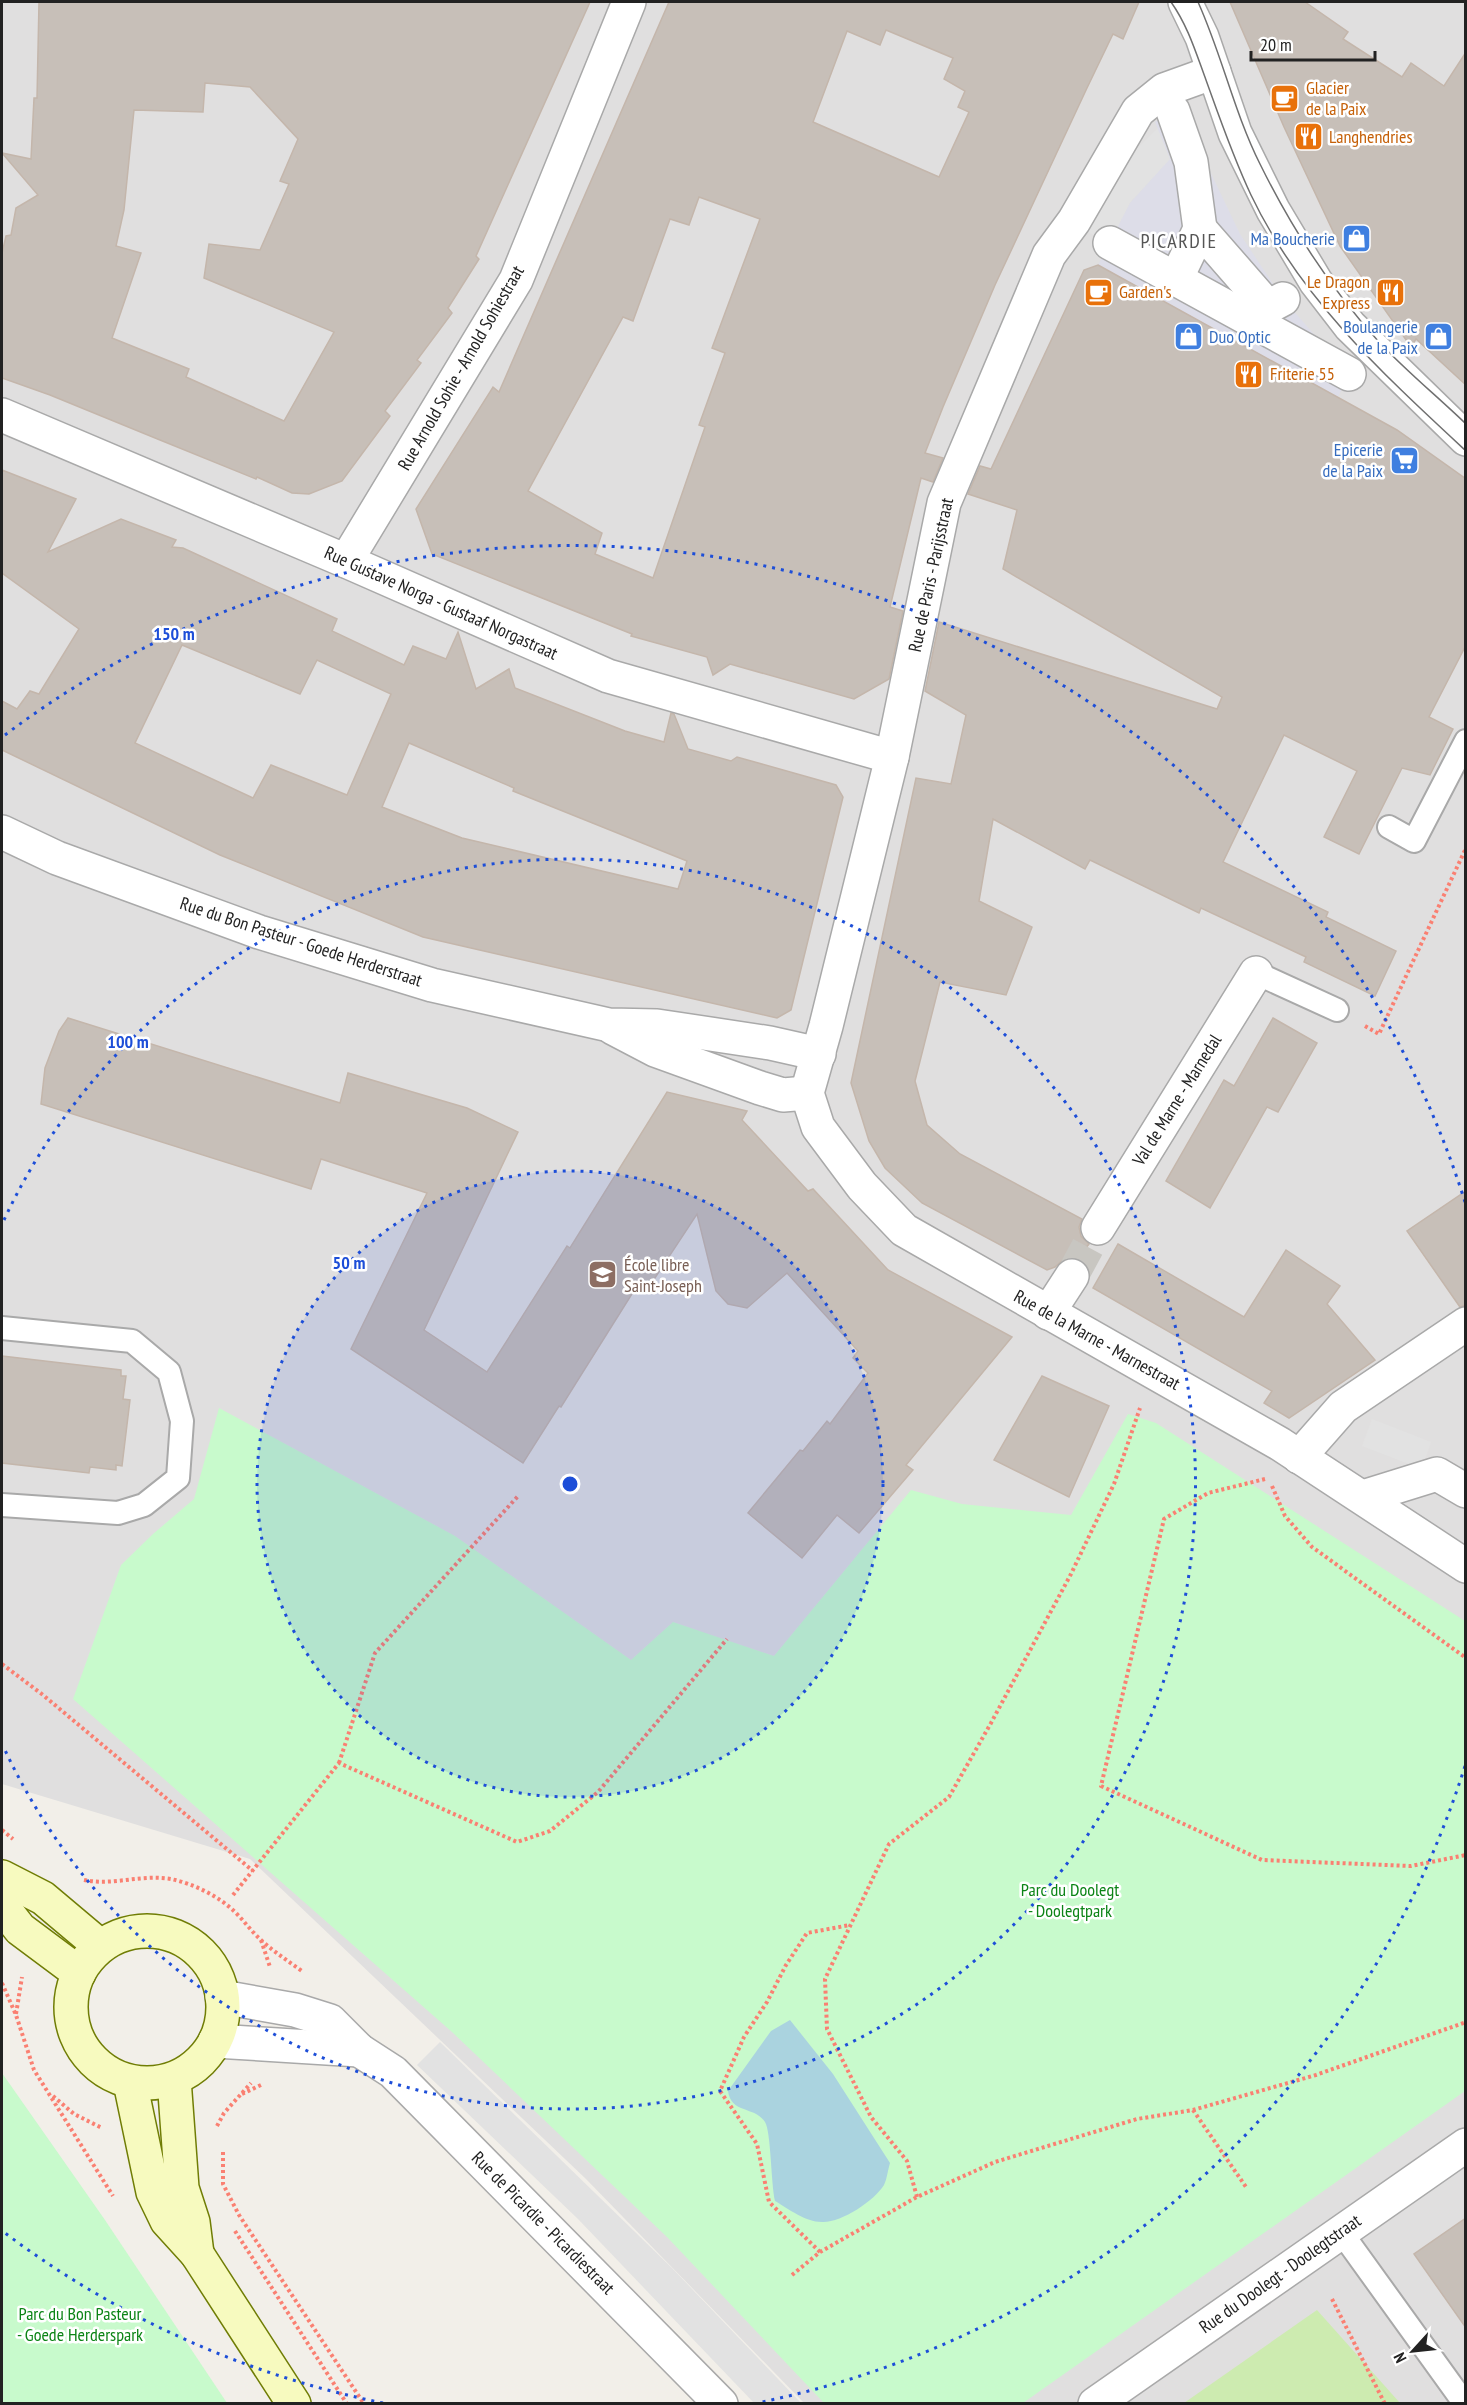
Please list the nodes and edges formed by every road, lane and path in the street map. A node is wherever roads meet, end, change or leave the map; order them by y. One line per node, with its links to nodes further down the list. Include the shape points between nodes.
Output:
1 (629, 2): 12 (street, Rue Arnold Sohie - Arnold Sohiestraat, via 516,280)
2 (1185, 2): 3 (street)
3 (1214, 72): 11 (street, via 1235,133 1273,210 1316,282 1350,326); 14 (street, Rue de Paris - Parijsstraat, via 1164,90 1137,111 1109,177 1049,255 944,503)
4 (1173, 111): 5 (street, via 1191,144)
5 (1200, 229): 7 (street); 8 (street, via 1268,307)
6 (1110, 243): 7 (street)
7 (1176, 279): 9 (street)
8 (1283, 299)
9 (1348, 374)
10 (2, 415): 12 (street, Rue Gustave Norga - Gustaaf Norgastraat)
11 (1466, 439)
12 (346, 561): 14 (street, Rue Gustave Norga - Gustaaf Norgastraat, via 608,676)
13 (1466, 741): 15 (lane, via 1414,841)
14 (892, 757): 21 (street, Rue de Paris - Parijsstraat)
15 (1389, 827)
16 (2, 832): 20 (street, Rue du Bon Pasteur - Goede Herderstraat, via 57,858 259,932 432,985)
17 (1466, 848): 19 (path, via 1378,1034)
18 (1256, 973): 19 (lane); 23 (street, Val de Marne - Marnedal)
19 (1337, 1010)
20 (609, 1026): 21 (street, Rue du Bon Pasteur - Goede Herderstraat, via 657,1026); 22 (street, Rue du Bon Pasteur - Goede Herderstraat, via 655,1050 760,1088 783,1095)
21 (819, 1054): 22 (street)
22 (807, 1092): 25 (street, Rue de la Marne - Marnestraat, via 818,1127 862,1186 904,1230)
23 (1098, 1228)
24 (1071, 1276): 25 (street)
25 (1048, 1313): 28 (street, Rue de la Marne - Marnestraat)
26 (1466, 1324): 29 (street, via 1343,1407)
27 (2, 1328): 33 (lane, via 132,1341 169,1372 182,1421 178,1478 144,1505 118,1513)
28 (1152, 1371): 29 (street, Rue de la Marne - Marnestraat); 47 (path, via 1114,1484 1071,1574 996,1713 949,1797 889,1844)
29 (1299, 1457): 32 (street, Rue de la Marne - Marnestraat)
30 (1466, 1491): 32 (street, via 1437,1474)
31 (519, 1495): 38 (path, via 375,1653)
32 (1363, 1497): 34 (street, Rue de la Marne - Marnestraat)
33 (2, 1505)
34 (1466, 1566)
35 (727, 1640): 38 (path, via 598,1792 550,1832 517,1842)
36 (1466, 1658): 41 (path, via 1312,1547 1285,1516 1269,1478 1208,1493 1164,1519 1101,1786 1262,1860 1411,1866)
37 (2, 1664): 42 (path)
38 (339, 1762): 42 (path)
39 (2, 1830): 40 (path)
40 (21, 1845)
41 (1466, 1855)
42 (253, 1871): 45 (path)
43 (2, 1877): 49 (main road, via 43,1898)
44 (75, 1878): 48 (path, via 100,1883 150,1877 188,1885 220,1900)
45 (233, 1895)
46 (2, 1906): 50 (main road, via 20,1929)
47 (850, 1925): 65 (path, via 825,1979 827,2029 871,2117 906,2161); 68 (path, via 807,1933 744,2037 720,2091 757,2144 769,2202)
48 (260, 1940)
49 (100, 1946): 50 (main road); 52 (main road, via 121,1935 142,1931 165,1933 186,1941 204,1956 217,1975)
50 (79, 1972): 57 (main road, via 72,1994 71,2018 78,2039 90,2058 109,2073)
51 (2, 1983): 58 (path, via 34,2070)
52 (222, 1997): 54 (main road, via 221,2027); 55 (street, Rue de Picardie - Picardiestraat, via 295,2010 330,2021)
53 (1466, 2022): 60 (path, via 1317,2075)
54 (215, 2041): 55 (street, Rue de Picardie - Picardiestraat); 56 (main road, via 191,2070)
55 (359, 2050): 75 (street, Rue de Picardie - Picardiestraat, via 393,2072)
56 (174, 2079): 57 (main road); 69 (main road, via 182,2188 193,2222)
57 (130, 2082): 69 (main road, via 153,2192 167,2221)
58 (48, 2092)
59 (242, 2094): 61 (path)
60 (1193, 2110): 64 (path); 65 (path, via 1137,2119 995,2162)
61 (216, 2128)
62 (1466, 2145): 67 (street, Rue du Doolegt - Doolegtstraat)
63 (224, 2152): 74 (path, via 223,2184 239,2215)
64 (1246, 2187)
65 (917, 2197): 68 (path)
66 (233, 2228): 73 (path)
67 (1341, 2232): 76 (street, Rue du Doolegt - Doolegtstraat); 78 (lane)
68 (820, 2252): 70 (path)
69 (197, 2254): 72 (main road)
70 (792, 2275)
71 (1332, 2299): 77 (path)
72 (294, 2403)
73 (347, 2403)
74 (364, 2403)
75 (721, 2403)
76 (1095, 2403)
77 (1385, 2403)
78 (1462, 2403)

